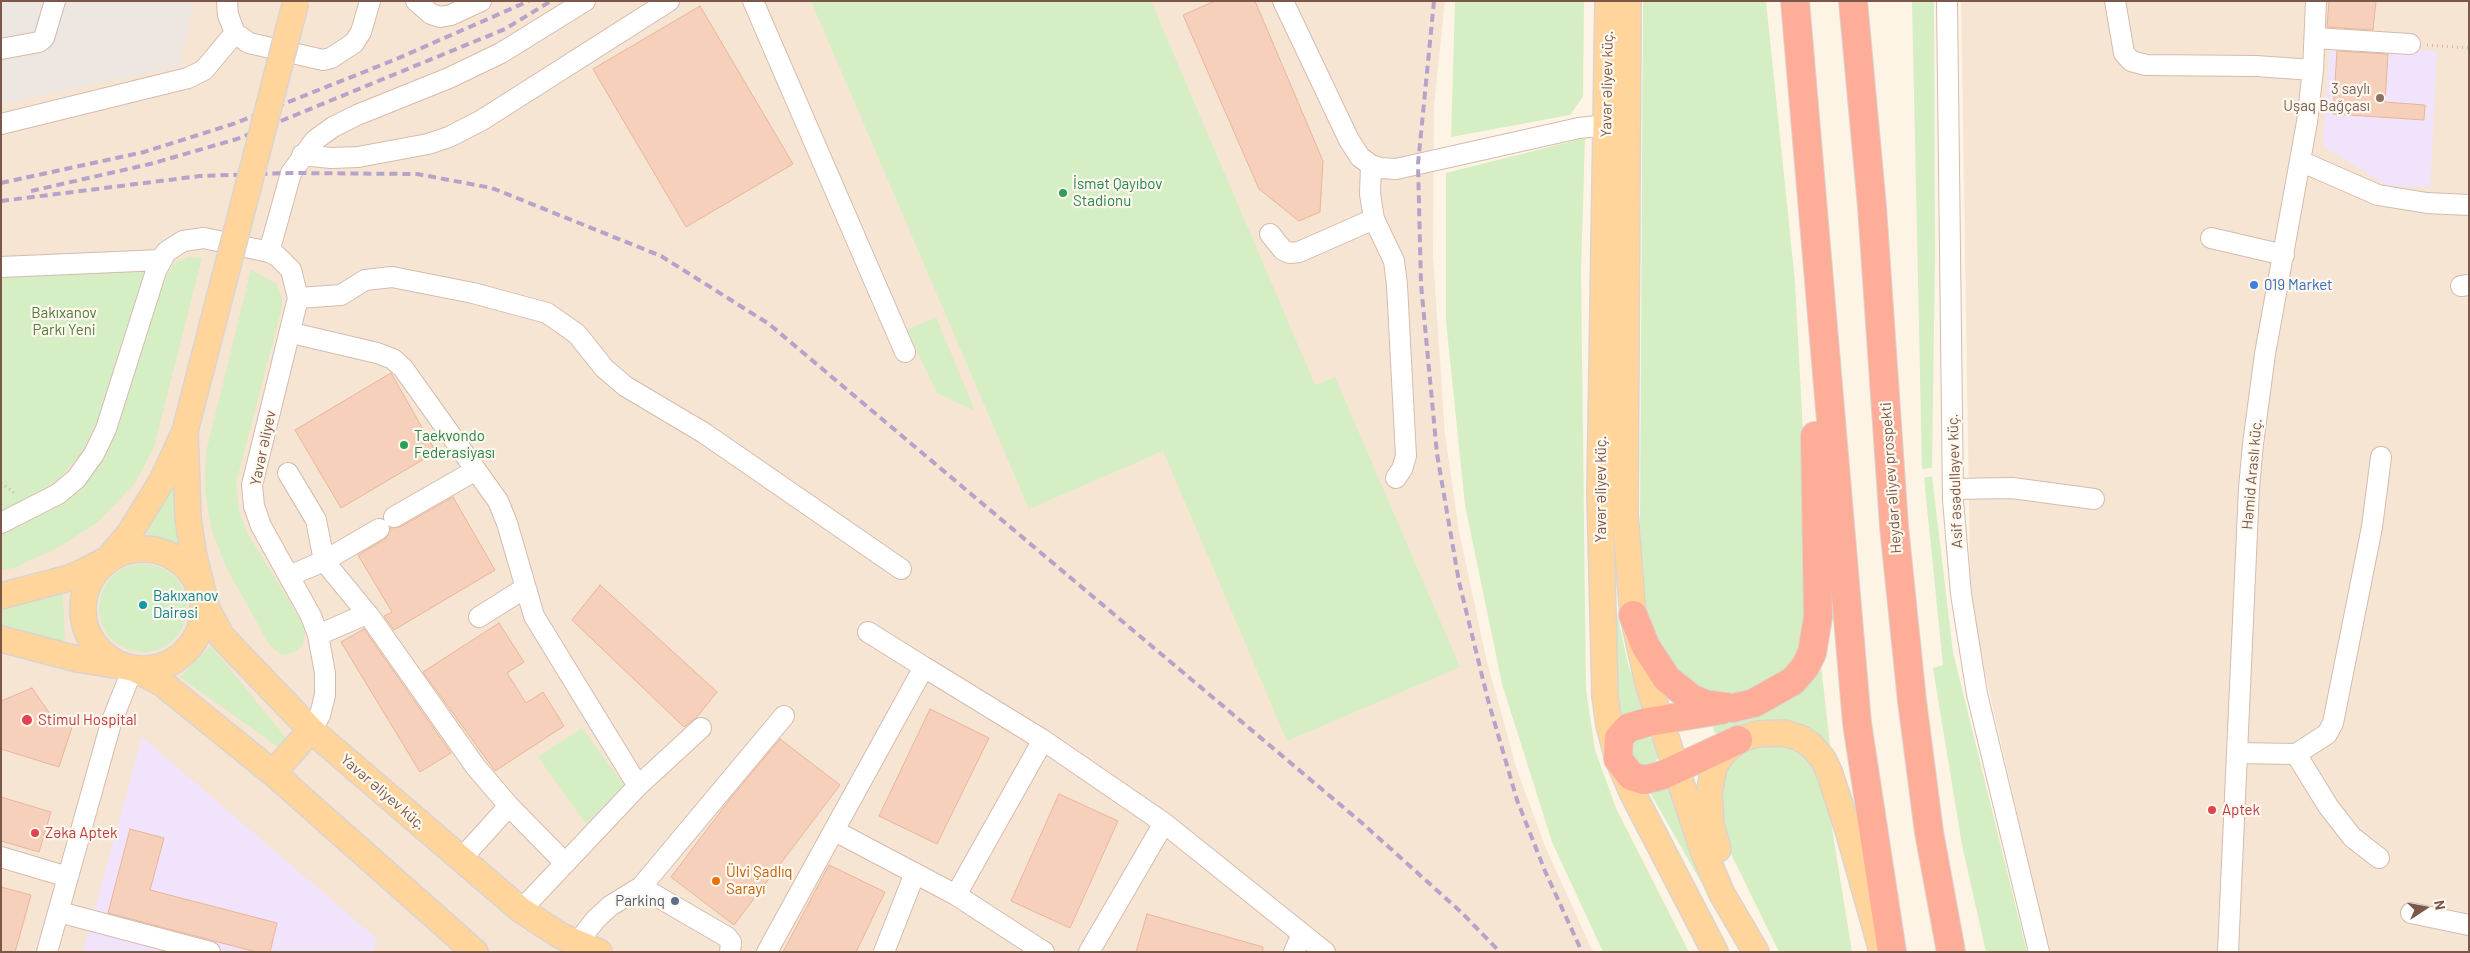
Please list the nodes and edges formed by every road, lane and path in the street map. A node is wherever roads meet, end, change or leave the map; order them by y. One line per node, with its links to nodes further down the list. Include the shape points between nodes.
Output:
1 (55, 1): 22 (street, via 44,38 39,42)
2 (227, 1): 18 (street)
3 (296, 1): 41 (main road, bridge)
4 (370, 1): 18 (street, via 361,32 354,43 323,60 249,43)
5 (416, 1): 6 (street, via 431,14 440,16 451,15)
6 (481, 1)
7 (585, 1): 26 (street, via 501,53 333,127)
8 (669, 1): 26 (street, via 482,120 449,137 358,157)
9 (753, 1): 40 (street)
10 (1283, 1): 28 (street, via 1349,140 1360,157)
11 (1608, 1): 25 (main road, Yavər Əliyev küç.)
12 (1628, 1): 56 (main road, Yavər Əliyev küç., via 1625,514)
13 (1795, 1): 29 (highway)
14 (1854, 1): 108 (highway, Heydər Əliyev prospekti, via 1894,526 1923,785)
15 (1947, 1): 46 (street, Asif Əsədullayev küç.)
16 (2115, 1): 23 (street, via 2124,53 2131,62)
17 (2316, 1): 19 (street, Həmid Araslı küç.)
18 (235, 34): 24 (street, via 204,70 188,78)
19 (2315, 38): 20 (street); 23 (street, Həmid Araslı küç.)
20 (2410, 44): 21 (path)
21 (2469, 48)
22 (1, 49)
23 (2313, 70): 27 (street, Həmid Araslı küç.)
24 (1, 124)
25 (1606, 125): 28 (street, via 1396,168); 73 (main road, Yavər Əliyev küç., via 1601,558 1605,696)
26 (302, 155): 34 (street, via 292,173)
27 (2300, 161): 30 (street, via 2378,195 2427,203); 35 (street, Həmid Araslı küç.)
28 (1371, 165): 31 (street, via 1370,194)
29 (1810, 180): 64 (highway, via 1816,634 1812,653 1793,681 1754,704); 107 (highway, via 1857,723)
30 (2469, 205)
31 (1374, 219): 32 (street, via 1299,252 1283,250); 45 (street, via 1394,260 1398,285 1406,456)
32 (1270, 234)
33 (2211, 238): 35 (street)
34 (269, 252): 36 (street, via 204,238 174,245); 38 (street, Yavər Əliyev, via 291,270)
35 (2284, 254): 71 (street, Həmid Araslı küç., via 2252,444)
36 (160, 260): 37 (street); 48 (street, via 106,429 94,454 76,479 58,494)
37 (1, 267)
38 (298, 298): 39 (street, Yavər Əliyev); 51 (street, via 341,295 365,280 392,277 473,293 547,313 577,334 604,368 625,386 704,433)
39 (292, 333): 43 (street, via 377,353 393,360 403,368); 52 (street, Yavər Əliyev, via 252,485 254,506 261,526)
40 (905, 352)
41 (185, 431): 49 (main road, via 146,510); 54 (main road, via 188,517)
42 (2381, 457): 72 (street, via 2372,526 2332,723 2327,734)
43 (476, 470): 50 (street); 53 (street, via 498,500 508,523)
44 (288, 473): 50 (street, via 316,520)
45 (1396, 478)
46 (1953, 489): 47 (street, via 2012,488); 109 (street, Asif Əsədullayev küç., via 1961,594 1970,658)
47 (2094, 499)
48 (1, 523)
49 (108, 559): 54 (main road, via 126,551 145,548 164,552 182,562); 55 (main road, via 68,578); 63 (main road, via 87,587 85,622 91,638 102,652 116,663)
50 (324, 561): 52 (street); 58 (street)
51 (901, 569)
52 (289, 576): 60 (street, Yavər Əliyev)
53 (526, 588): 57 (street); 76 (street, via 542,632)
54 (202, 595): 63 (main road, via 202,624 187,650 162,666); 68 (main road, Yavər Əliyev küç., via 222,638)
55 (1, 596)
56 (1633, 615): 64 (highway, via 1658,667 1678,689 1705,704); 66 (main road, Yavər Əliyev küç., via 1646,674)
57 (479, 616)
58 (370, 617): 60 (street, via 364,616); 77 (street, via 475,766)
59 (868, 632): 62 (street)
60 (318, 636): 68 (street, Yavər Əliyev, via 325,672 325,695 320,715)
61 (1, 640): 63 (main road, via 77,659)
62 (924, 667): 69 (street); 79 (street)
63 (133, 668): 75 (main road, via 186,701); 85 (street, via 111,723)
64 (1733, 708): 66 (highway)
65 (784, 716): 86 (street)
66 (1662, 720): 73 (highway, via 1636,725 1622,732 1617,747); 74 (main road, Yavər Əliyev küç.)
67 (701, 728): 76 (street)
68 (311, 730): 75 (main road); 82 (main road, Yavər Əliyev küç.)
69 (1044, 740): 78 (street); 87 (street)
70 (1738, 740): 74 (highway); 105 (main road, via 1722,754 1714,767 1709,807 1717,846); 106 (main road, via 1771,732 1784,733 1800,738 1823,759 1848,830)
71 (2237, 753): 72 (street); 110 (street, Həmid Araslı küç.)
72 (2296, 754): 81 (street, via 2328,806 2352,837)
73 (1618, 759): 74 (highway, via 1631,776 1638,779 1653,778); 104 (main road, Yavər Əliyev küç.)
74 (1678, 768): 105 (main road, Yavər Əliyev küç., via 1712,874)
75 (273, 773): 96 (main road)
76 (638, 786): 83 (street)
77 (509, 806): 82 (street); 83 (street)
78 (1164, 823): 92 (street); 101 (street)
79 (835, 831): 84 (street); 98 (street)
80 (1, 857): 85 (street)
81 (2379, 858)
82 (462, 859): 88 (main road, Yavər Əliyev küç.)
83 (565, 863): 88 (street)
84 (914, 873): 87 (street); 99 (street)
85 (68, 878): 89 (street)
86 (641, 888): 93 (street, via 610,906); 97 (street, via 727,937 731,942)
87 (956, 895): 100 (street)
88 (520, 910): 93 (main road, Yavər Əliyev küç., via 546,928)
89 (58, 912): 94 (street); 95 (street)
90 (2411, 913): 91 (street)
91 (2469, 925)
92 (1302, 934): 102 (street); 103 (street)
93 (588, 947)
94 (47, 952)
95 (210, 952)
96 (475, 952)
97 (730, 952)
98 (766, 952)
99 (884, 952)
100 (1044, 952)
101 (1089, 952)
102 (1294, 952)
103 (1325, 952)
104 (1715, 952)
105 (1757, 952)
106 (1882, 952)
107 (1892, 952)
108 (1951, 952)
109 (2039, 952)
110 (2228, 952)

